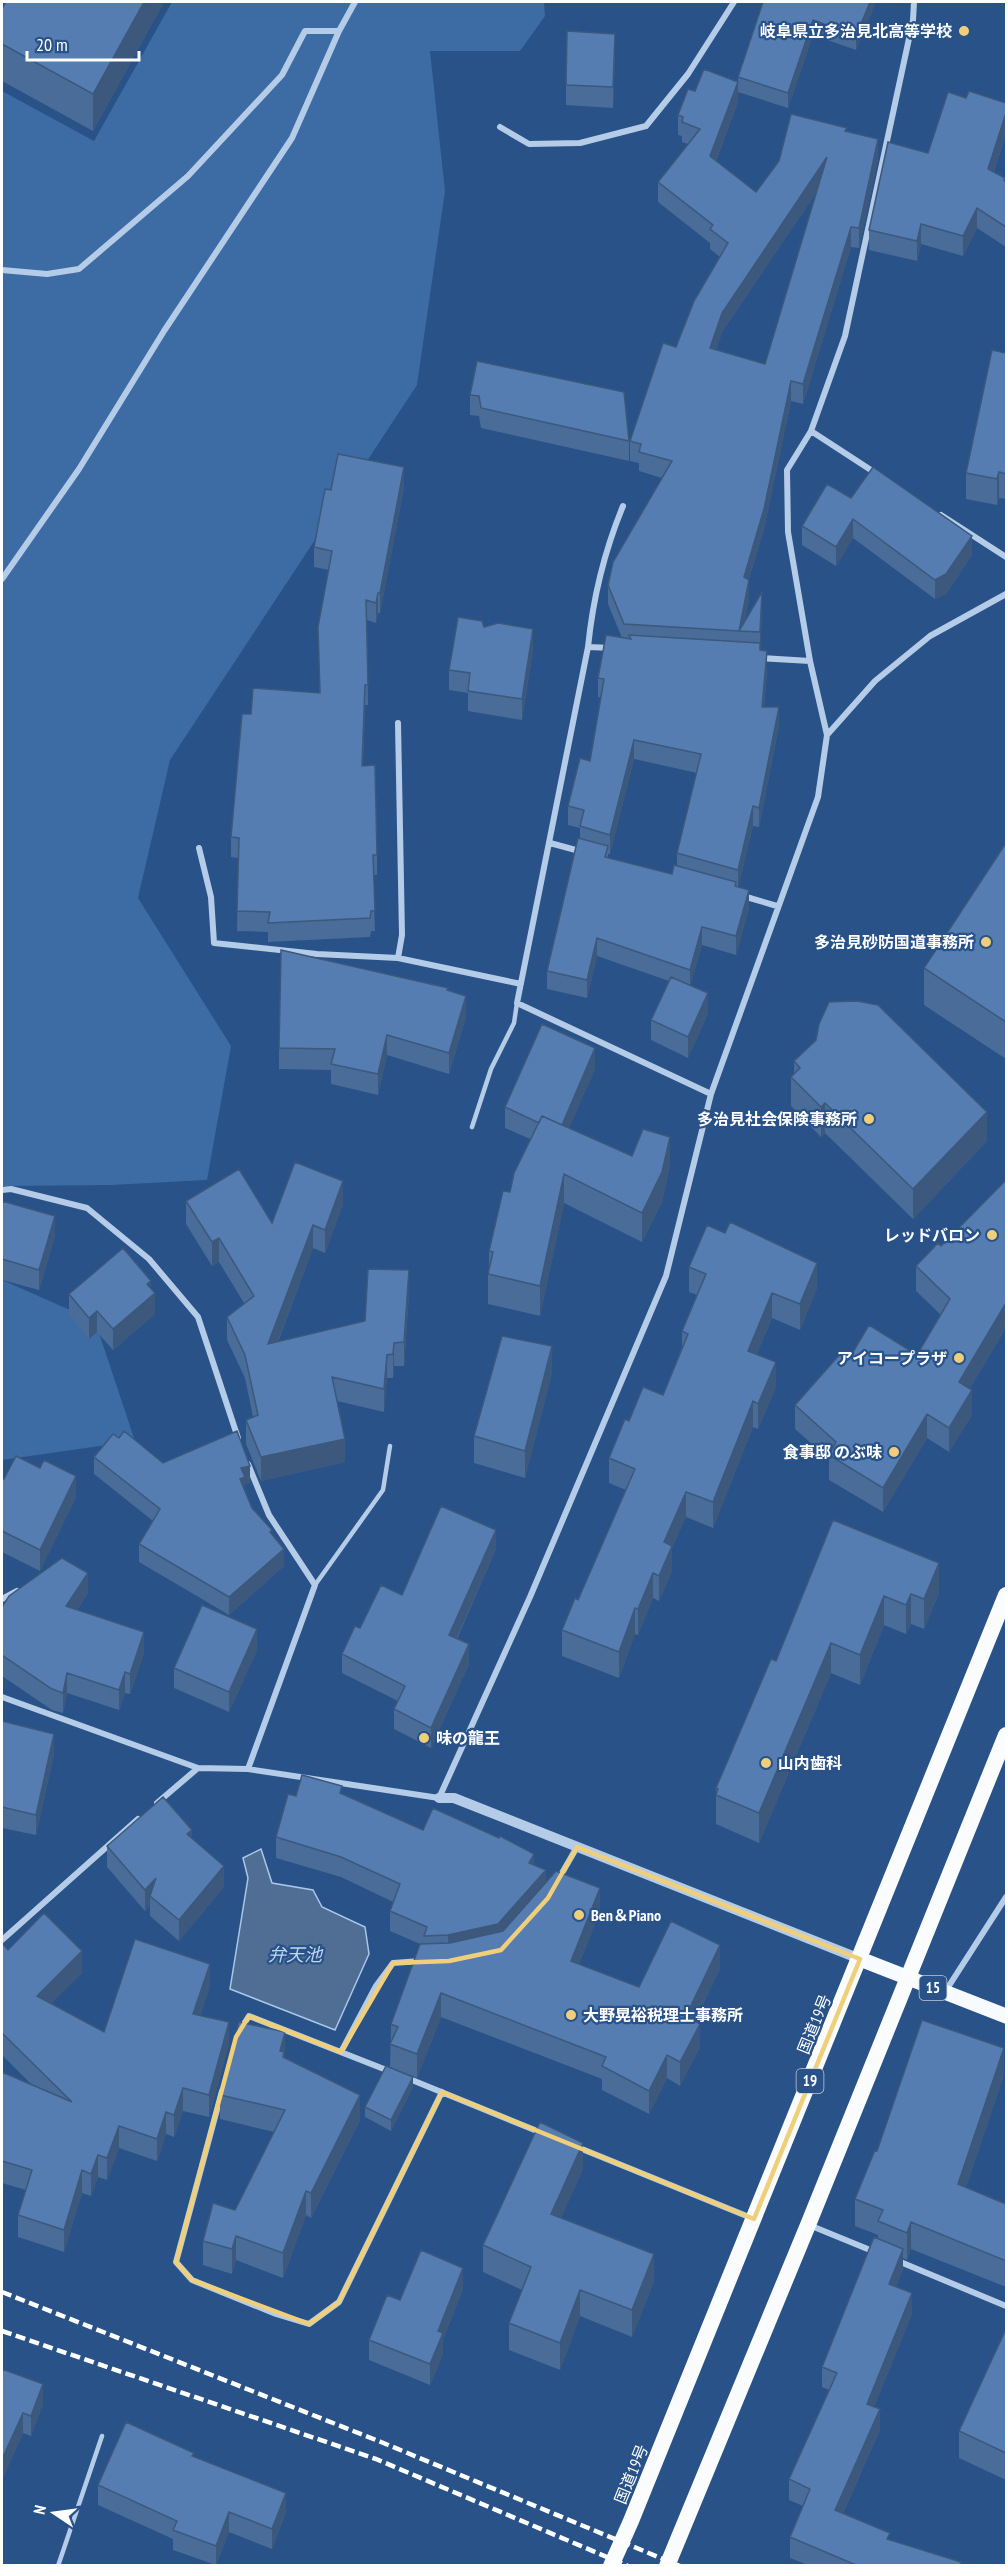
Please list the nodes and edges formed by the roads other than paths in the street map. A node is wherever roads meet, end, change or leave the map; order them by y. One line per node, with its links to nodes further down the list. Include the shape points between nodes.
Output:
1 (355, 2): 4 (street)
2 (734, 2): 5 (street, via 688,74 646,126 580,143 528,144)
3 (914, 2): 7 (street, via 844,336)
4 (339, 31): 6 (street, via 305,32 282,75 188,176 79,269 47,274); 12 (street, via 292,138 170,322 79,469)
5 (500, 127)
6 (2, 270)
7 (810, 431): 8 (street); 17 (street, via 788,470 789,532)
8 (889, 481)
9 (623, 506): 14 (street, via 609,541 592,606)
10 (938, 513): 11 (street)
11 (1006, 557)
12 (2, 579)
13 (1006, 594): 19 (street, via 930,636 874,681)
14 (588, 647): 15 (street); 20 (street)
15 (623, 649)
16 (752, 657): 17 (street)
17 (810, 661): 19 (street)
18 (398, 723): 25 (street, via 402,935)
19 (827, 735): 24 (street, via 818,796)
20 (550, 843): 22 (street); 26 (street)
21 (200, 848): 25 (street, via 211,897 214,943)
22 (595, 856)
23 (732, 893): 24 (street)
24 (777, 906): 28 (street)
25 (398, 958): 26 (street)
26 (521, 984): 27 (street)
27 (517, 1003): 28 (street); 29 (lane, via 514,1023 491,1069)
28 (711, 1094): 42 (street, via 666,1276)
29 (472, 1127)
30 (2, 1190): 31 (street, via 87,1208 149,1259 198,1317)
31 (241, 1445)
32 (390, 1446): 34 (lane, via 383,1490)
33 (245, 1455): 34 (street, via 269,1515)
34 (315, 1585): 41 (street)
35 (20, 1590): 37 (street)
36 (1006, 1595): 49 (highway, 国道19号 / 19)
37 (2, 1599)
38 (2, 1697): 40 (street)
39 (1006, 1735): 51 (highway)
40 (198, 1768): 41 (street); 43 (street)
41 (248, 1768): 42 (street)
42 (439, 1798): 45 (street, via 454,1798)
43 (155, 1805)
44 (146, 1812): 48 (street)
45 (577, 1846): 46 (street); 49 (street)
46 (554, 1887)
47 (1006, 1897): 52 (street)
48 (2, 1940)
49 (860, 1959): 51 (main road, 15); 62 (highway, 国道19号 / 19)
50 (426, 1961): 55 (street, via 393,1963 376,1986)
51 (907, 1977): 52 (main road, 15); 63 (highway)
52 (945, 1992): 53 (main road, 15)
53 (1006, 2016)
54 (236, 2037): 55 (street, via 249,2016)
55 (341, 2052): 56 (street)
56 (392, 2072)
57 (402, 2076): 59 (street)
58 (224, 2082): 59 (street, via 176,2262 192,2280 309,2324 339,2302)
59 (442, 2092): 60 (street)
60 (550, 2136)
61 (571, 2145): 62 (street)
62 (754, 2219): 67 (highway, 国道19号 / 19)
63 (808, 2225): 64 (street); 68 (highway)
64 (1006, 2306)
65 (102, 2436): 66 (lane)
66 (57, 2565)
67 (611, 2565)
68 (667, 2565)

